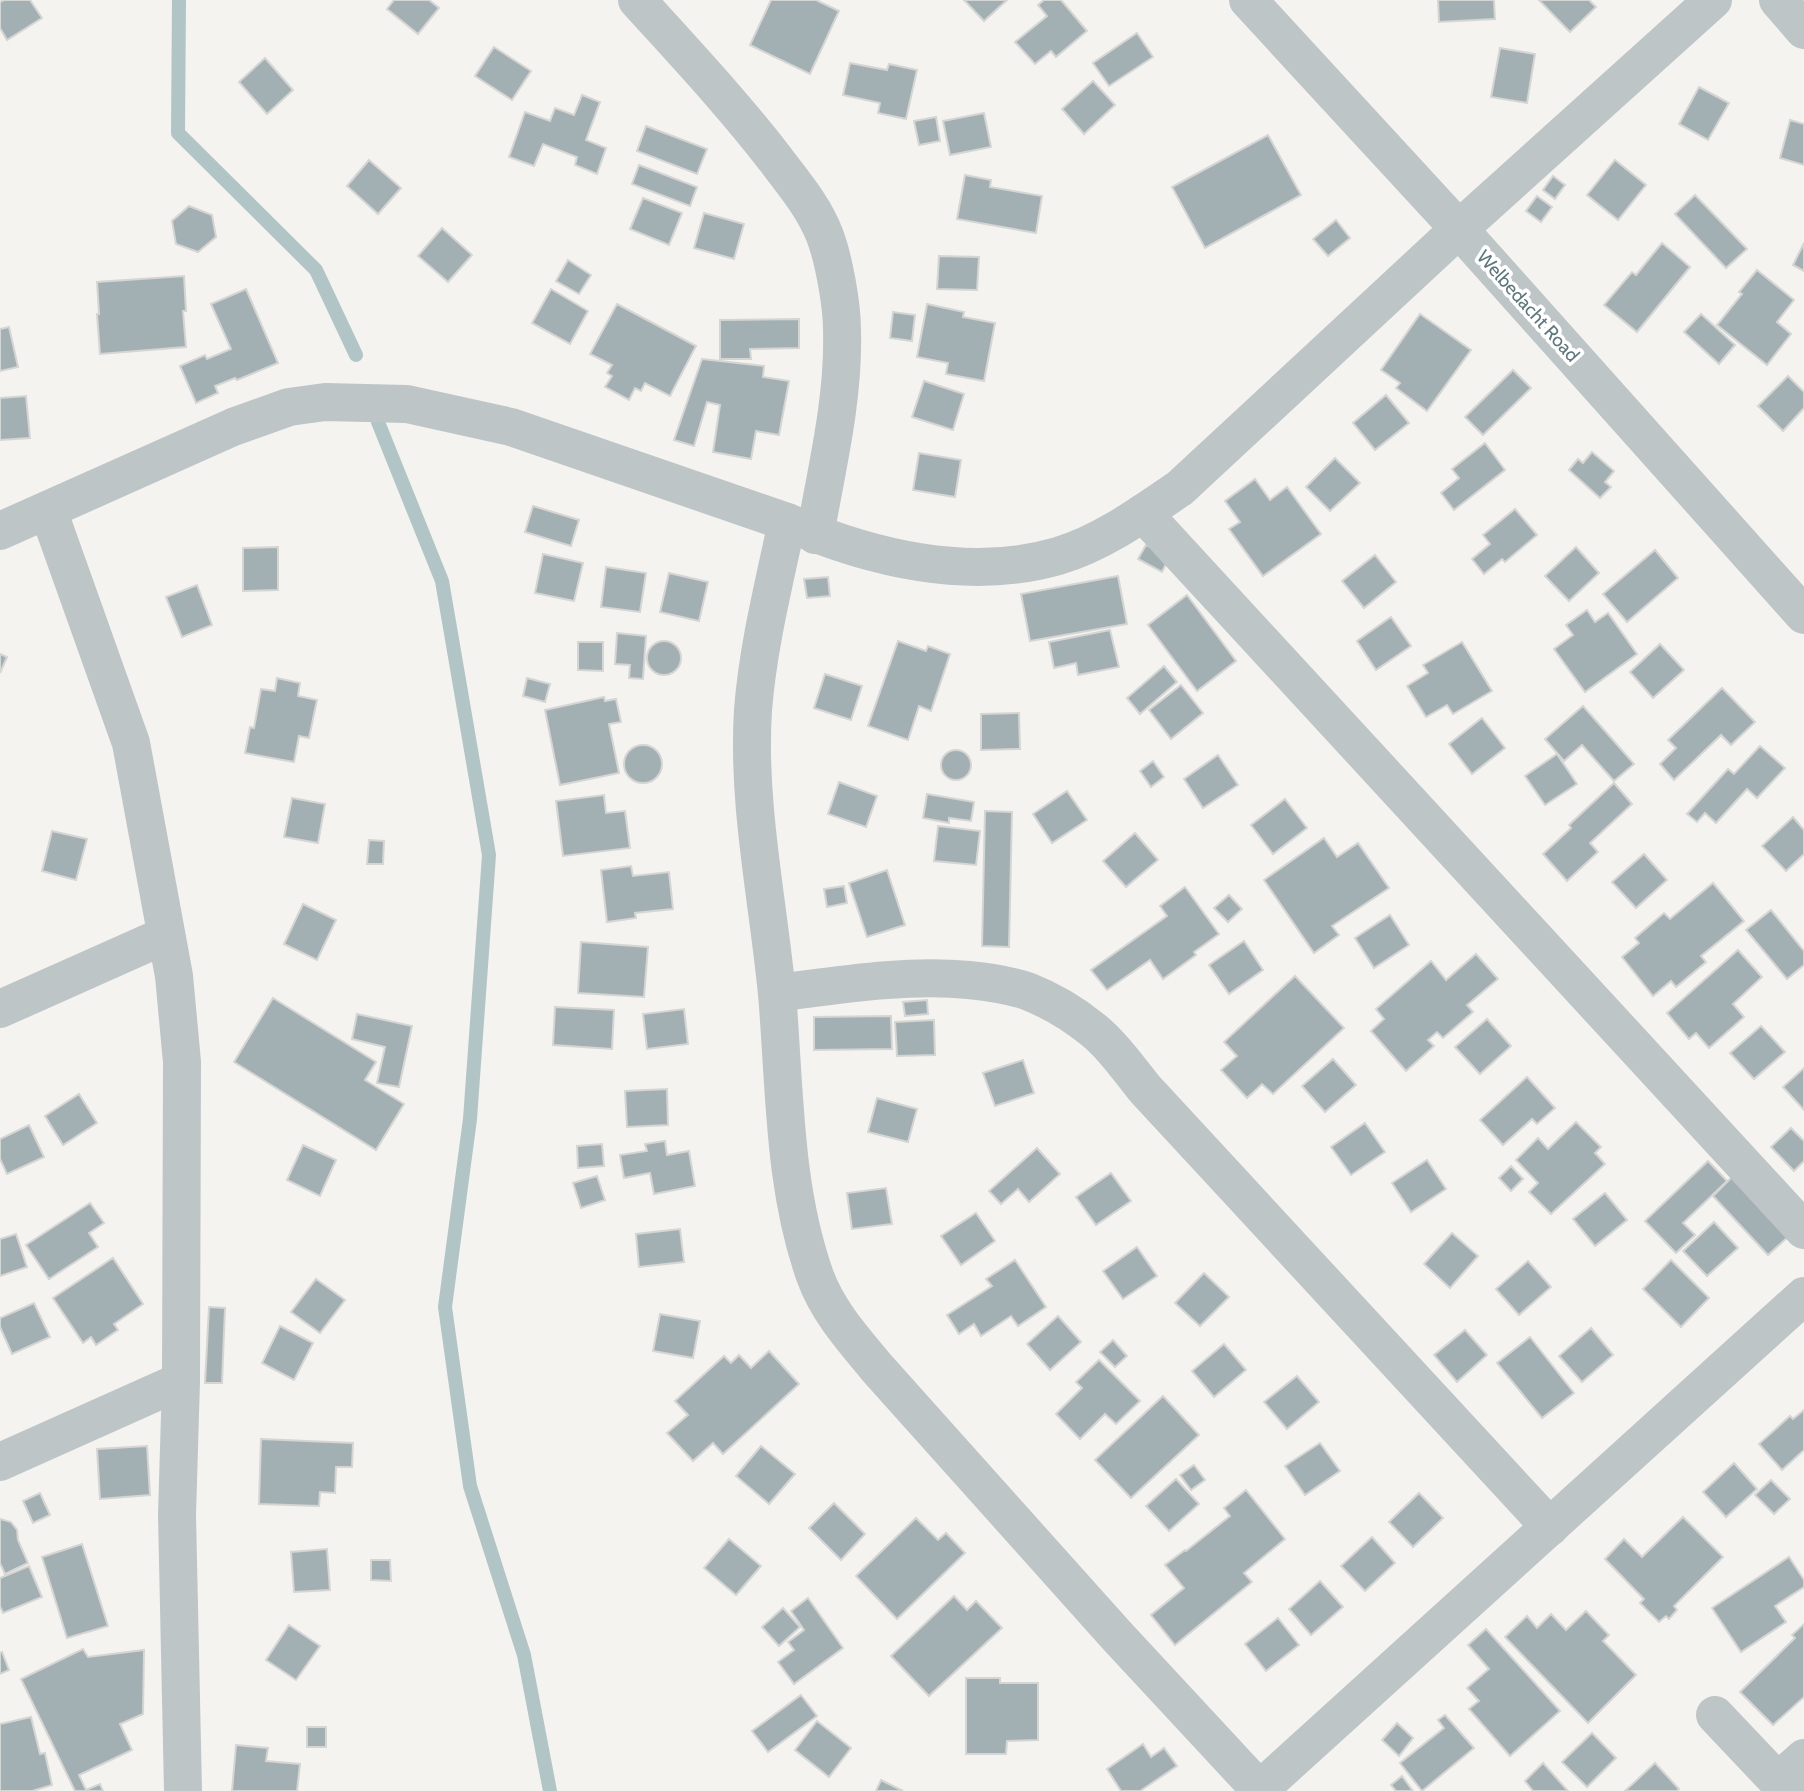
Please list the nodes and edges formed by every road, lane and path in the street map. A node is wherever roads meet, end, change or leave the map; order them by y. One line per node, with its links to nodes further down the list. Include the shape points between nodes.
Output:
1 (636, 0): 9 (street, via 764,145 808,201 825,236 842,328 841,390)
2 (1248, 0): 6 (street, Welbedacht Road)
3 (1713, 0): 6 (street)
4 (1778, 0): 5 (street)
5 (1804, 30)
6 (1459, 229): 8 (street, via 1180,488); 11 (street, Welbedacht Road)
7 (48, 510): 9 (street, via 233,427 289,407 325,402 407,404 511,427); 10 (street); 12 (street, via 131,743)
8 (1143, 513): 9 (street, via 1060,555 987,568 895,558); 15 (street)
9 (801, 529): 13 (street, via 761,641 753,709 755,808)
10 (0, 531)
11 (1804, 615)
12 (166, 936): 14 (street); 17 (street, via 182,1062)
13 (777, 993): 19 (street, via 942,978 1026,991 1063,1008 1111,1048); 22 (street, via 794,1195 804,1242 825,1299 931,1430)
14 (0, 1009)
15 (1804, 1230)
16 (1804, 1296): 19 (street)
17 (181, 1381): 18 (street); 23 (street, via 177,1515)
18 (0, 1462)
19 (1550, 1527): 22 (street)
20 (1715, 1715): 21 (street)
21 (1790, 1777)
22 (1259, 1790)
23 (183, 1791)

